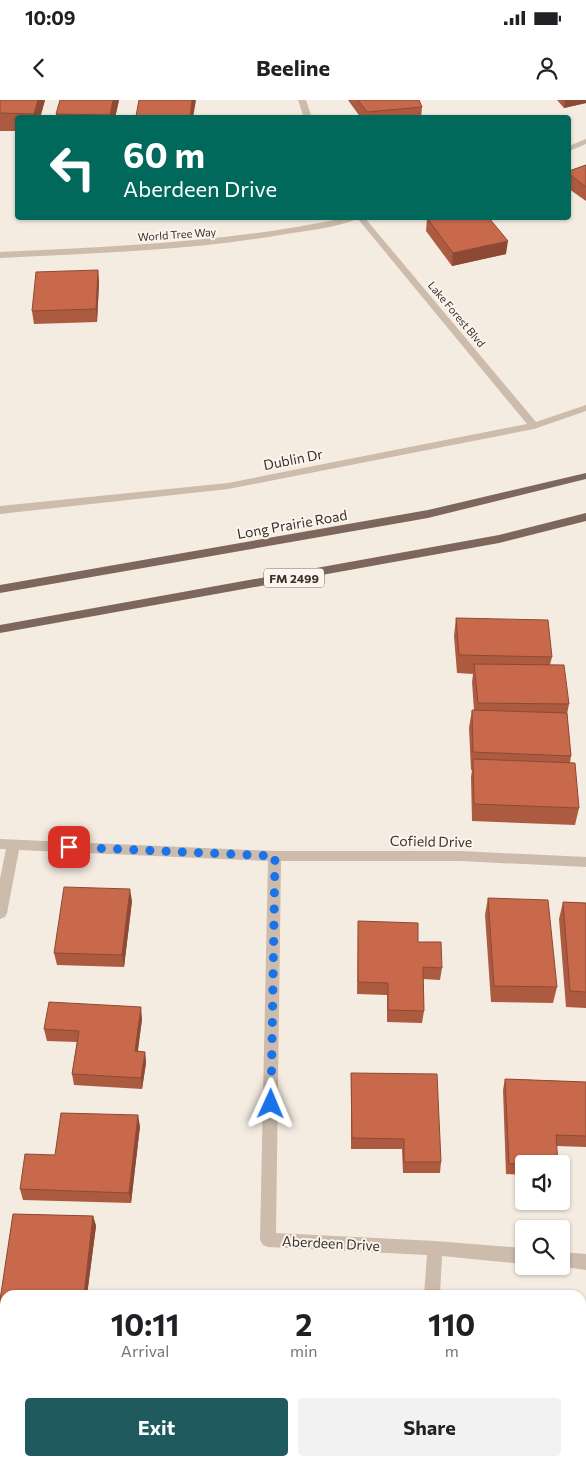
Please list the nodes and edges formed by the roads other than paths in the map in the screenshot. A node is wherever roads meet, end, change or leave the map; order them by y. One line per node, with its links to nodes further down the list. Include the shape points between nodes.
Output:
1 (302, 100): 2 (street)
2 (307, 115)
3 (586, 141): 4 (street)
4 (571, 148)
5 (345, 220): 7 (street, World Tree Way, via 223,242)
6 (363, 220): 9 (street, Lake Forest Blvd)
7 (0, 255)
8 (586, 408): 9 (street, Dublin Dr)
9 (534, 426): 11 (street, Dublin Dr, via 228,486)
10 (586, 476): 13 (main road, Long Prairie Road, via 428,514)
11 (0, 510)
12 (586, 517): 14 (main road, FM 2499, via 499,539)
13 (0, 589)
14 (0, 629)
15 (7, 844): 16 (street); 18 (street)
16 (275, 856): 17 (street, Cofield Drive, via 460,856); 19 (street, Aberdeen Drive, via 268,1240)
17 (586, 862)
18 (0, 913)
19 (435, 1248): 20 (street); 23 (street)
20 (515, 1255)
21 (570, 1261): 22 (street)
22 (586, 1262)
23 (432, 1290)

